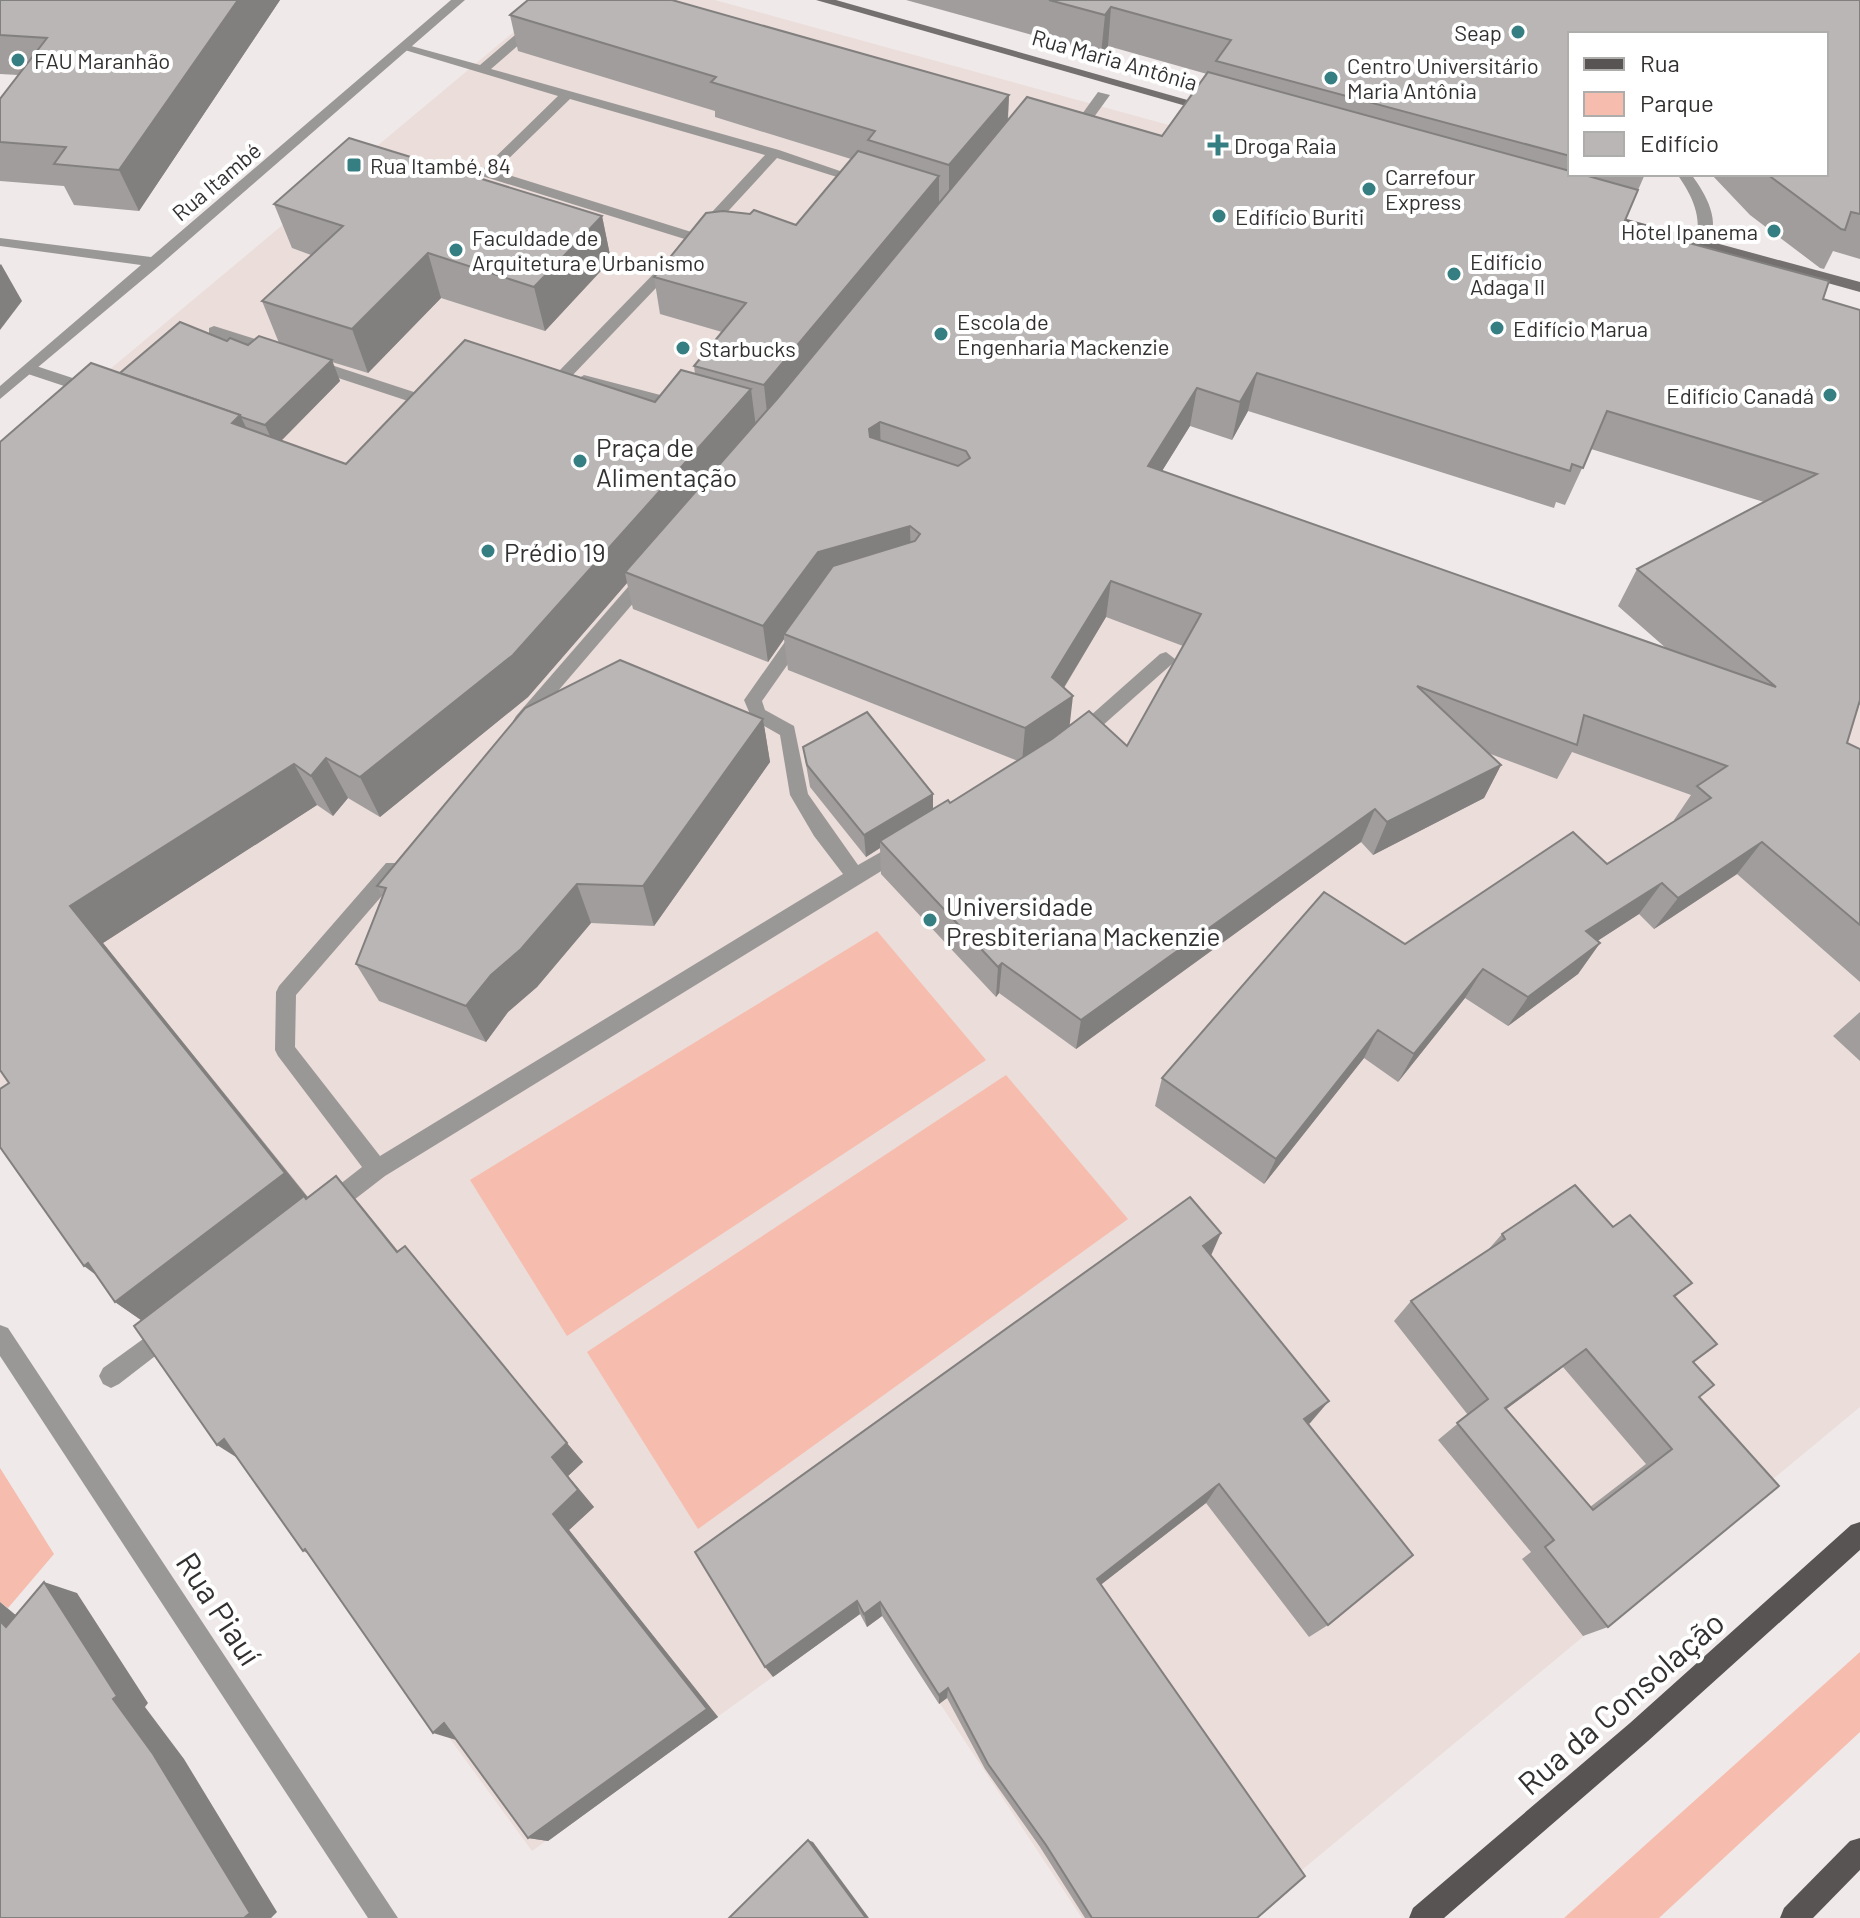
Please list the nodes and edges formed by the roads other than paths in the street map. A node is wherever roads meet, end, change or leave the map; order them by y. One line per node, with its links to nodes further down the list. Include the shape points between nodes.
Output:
1 (459, 0): 4 (street, Rua Itambé)
2 (564, 0): 5 (street)
3 (822, 0): 8 (street, Rua Maria Antônia)
4 (404, 48): 5 (street); 17 (street, Rua Itambé)
5 (482, 70): 6 (street)
6 (568, 94): 10 (street); 14 (street, via 487,173)
7 (1103, 95): 9 (street)
8 (1233, 115)
9 (1076, 132)
10 (774, 153): 12 (street); 14 (street)
11 (1685, 176): 16 (street, via 1706,211)
12 (879, 186)
13 (1581, 211): 16 (street)
14 (696, 238): 24 (street, via 557,372)
15 (0, 242): 17 (street)
16 (1703, 244): 18 (street)
17 (155, 262): 20 (street, Rua Itambé)
18 (1860, 287)
19 (214, 331): 23 (street)
20 (30, 369): 21 (street, Rua Itambé); 22 (street)
21 (0, 394)
22 (113, 398)
23 (414, 399)
24 (699, 411)
25 (659, 562): 28 (street)
26 (811, 618): 32 (street, via 753,700 758,714 788,731 799,795)
27 (1166, 659): 29 (street)
28 (514, 729)
29 (1067, 747)
30 (922, 836): 32 (street)
31 (410, 849): 33 (street, via 286,992 285,1050)
32 (856, 877): 33 (street)
33 (377, 1169): 34 (street)
34 (316, 1216)
35 (184, 1320): 37 (street)
36 (0, 1336): 40 (street, Rua Piauí)
37 (111, 1376)
38 (1860, 1534): 41 (main road, Rua da Consolação)
39 (1860, 1851): 42 (main road)
40 (384, 1918)
41 (1423, 1918)
42 (1794, 1918)

